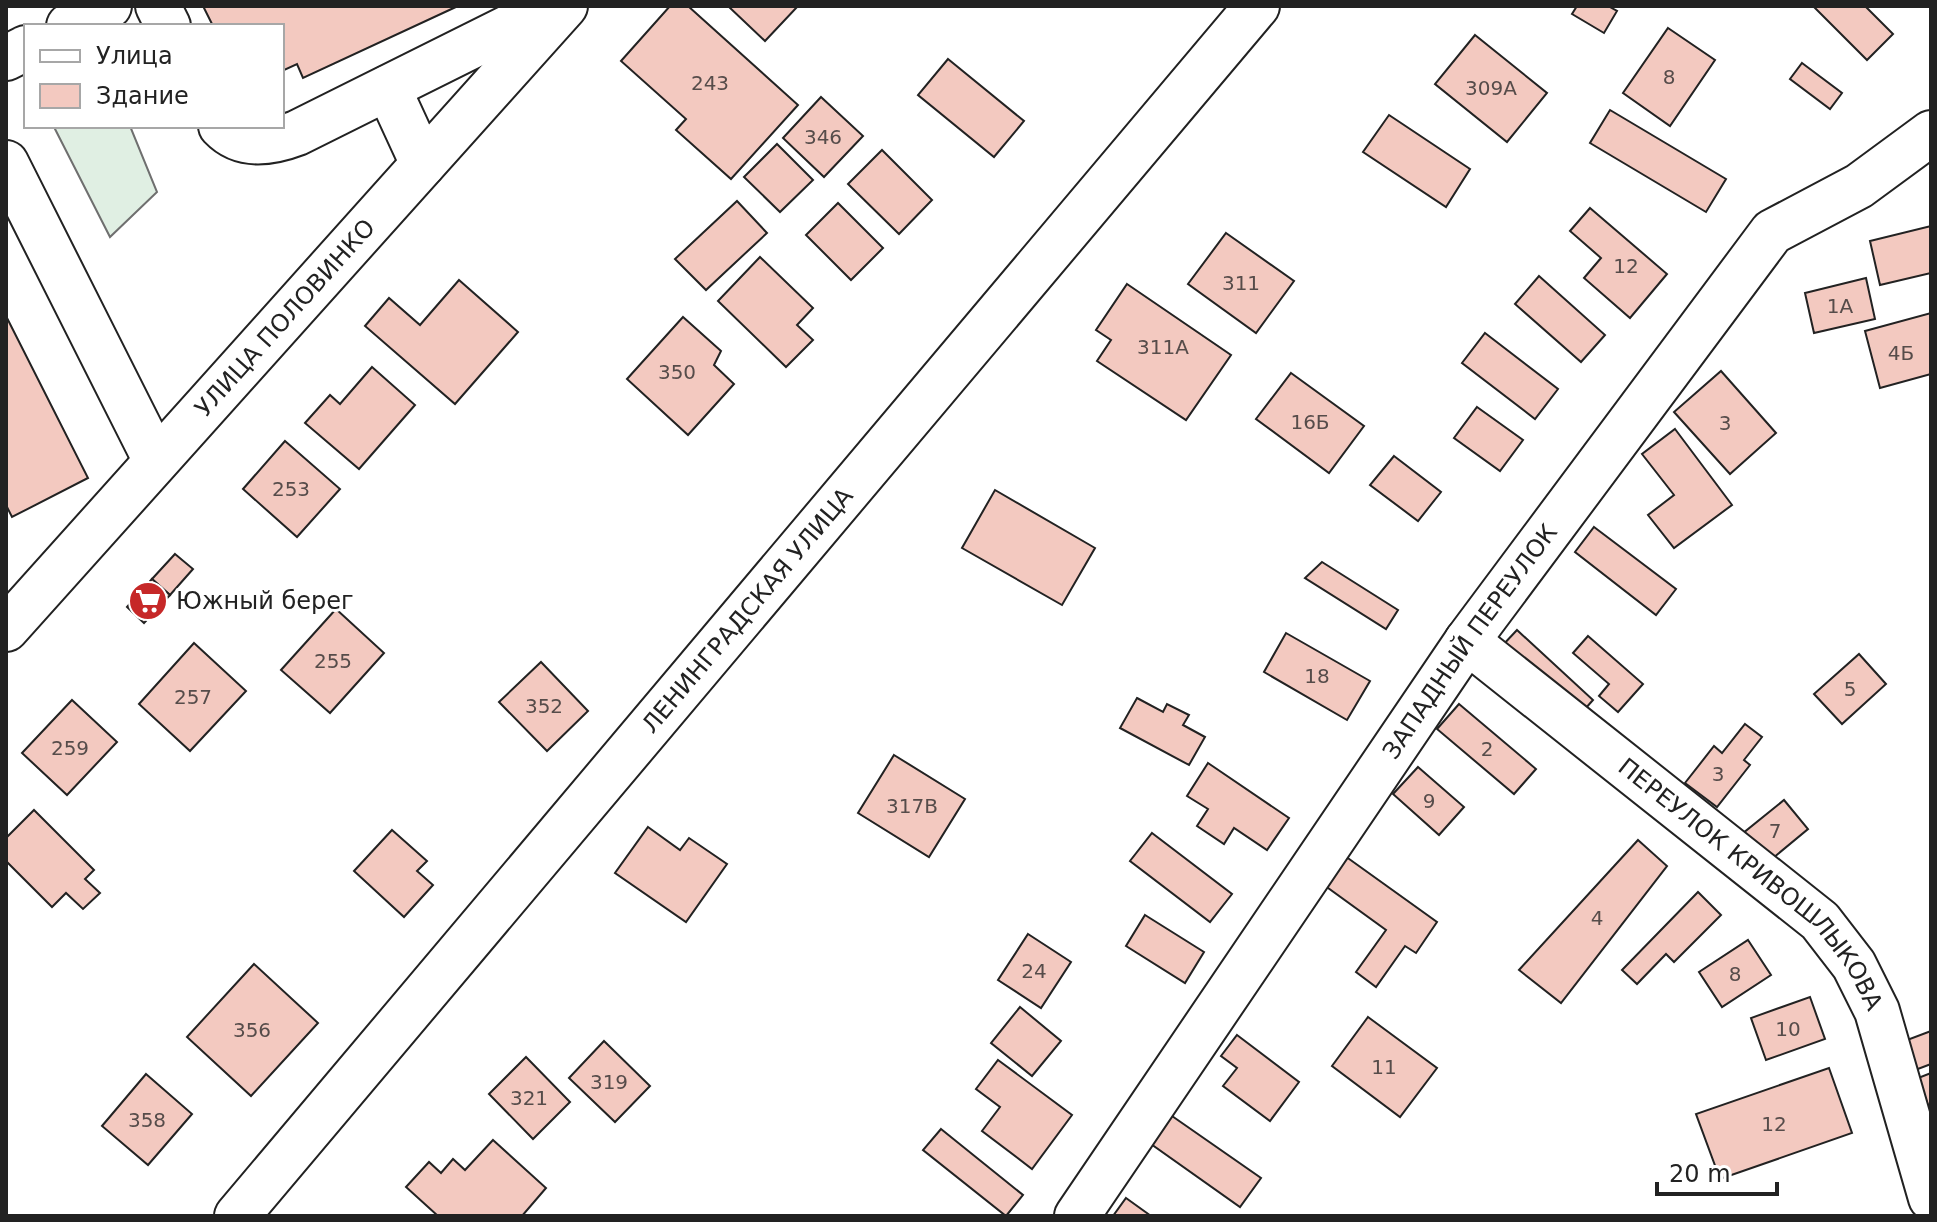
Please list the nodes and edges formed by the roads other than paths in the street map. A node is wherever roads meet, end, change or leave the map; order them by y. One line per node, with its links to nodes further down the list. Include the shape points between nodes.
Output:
1 (109, 6): 6 (street)
2 (158, 6): 7 (street)
3 (552, 6): 10 (street)
4 (565, 6): 14 (street, УЛИЦА ПОЛОВИНКО)
5 (1257, 6): 19 (street, ЛЕНИНГРАДСКАЯ УЛИЦА)
6 (73, 24)
7 (167, 24)
8 (24, 49): 9 (street)
9 (6, 58)
10 (388, 88): 11 (street, via 279,140 257,143); 14 (street)
11 (222, 128)
12 (1931, 133): 17 (street, ЗАПАДНЫЙ ПЕРЕУЛОК, via 1859,186 1772,232)
13 (6, 163): 15 (street)
14 (423, 164): 15 (street, УЛИЦА ПОЛОВИНКО)
15 (156, 461): 16 (street, УЛИЦА ПОЛОВИНКО)
16 (6, 629)
17 (1467, 641): 18 (street, ПЕРЕУЛОК КРИВОШЛЫКОВА, via 1820,921 1854,965 1877,1011); 20 (street, ЗАПАДНЫЙ ПЕРЕУЛОК)
18 (1931, 1198)
19 (237, 1216)
20 (1077, 1216)

